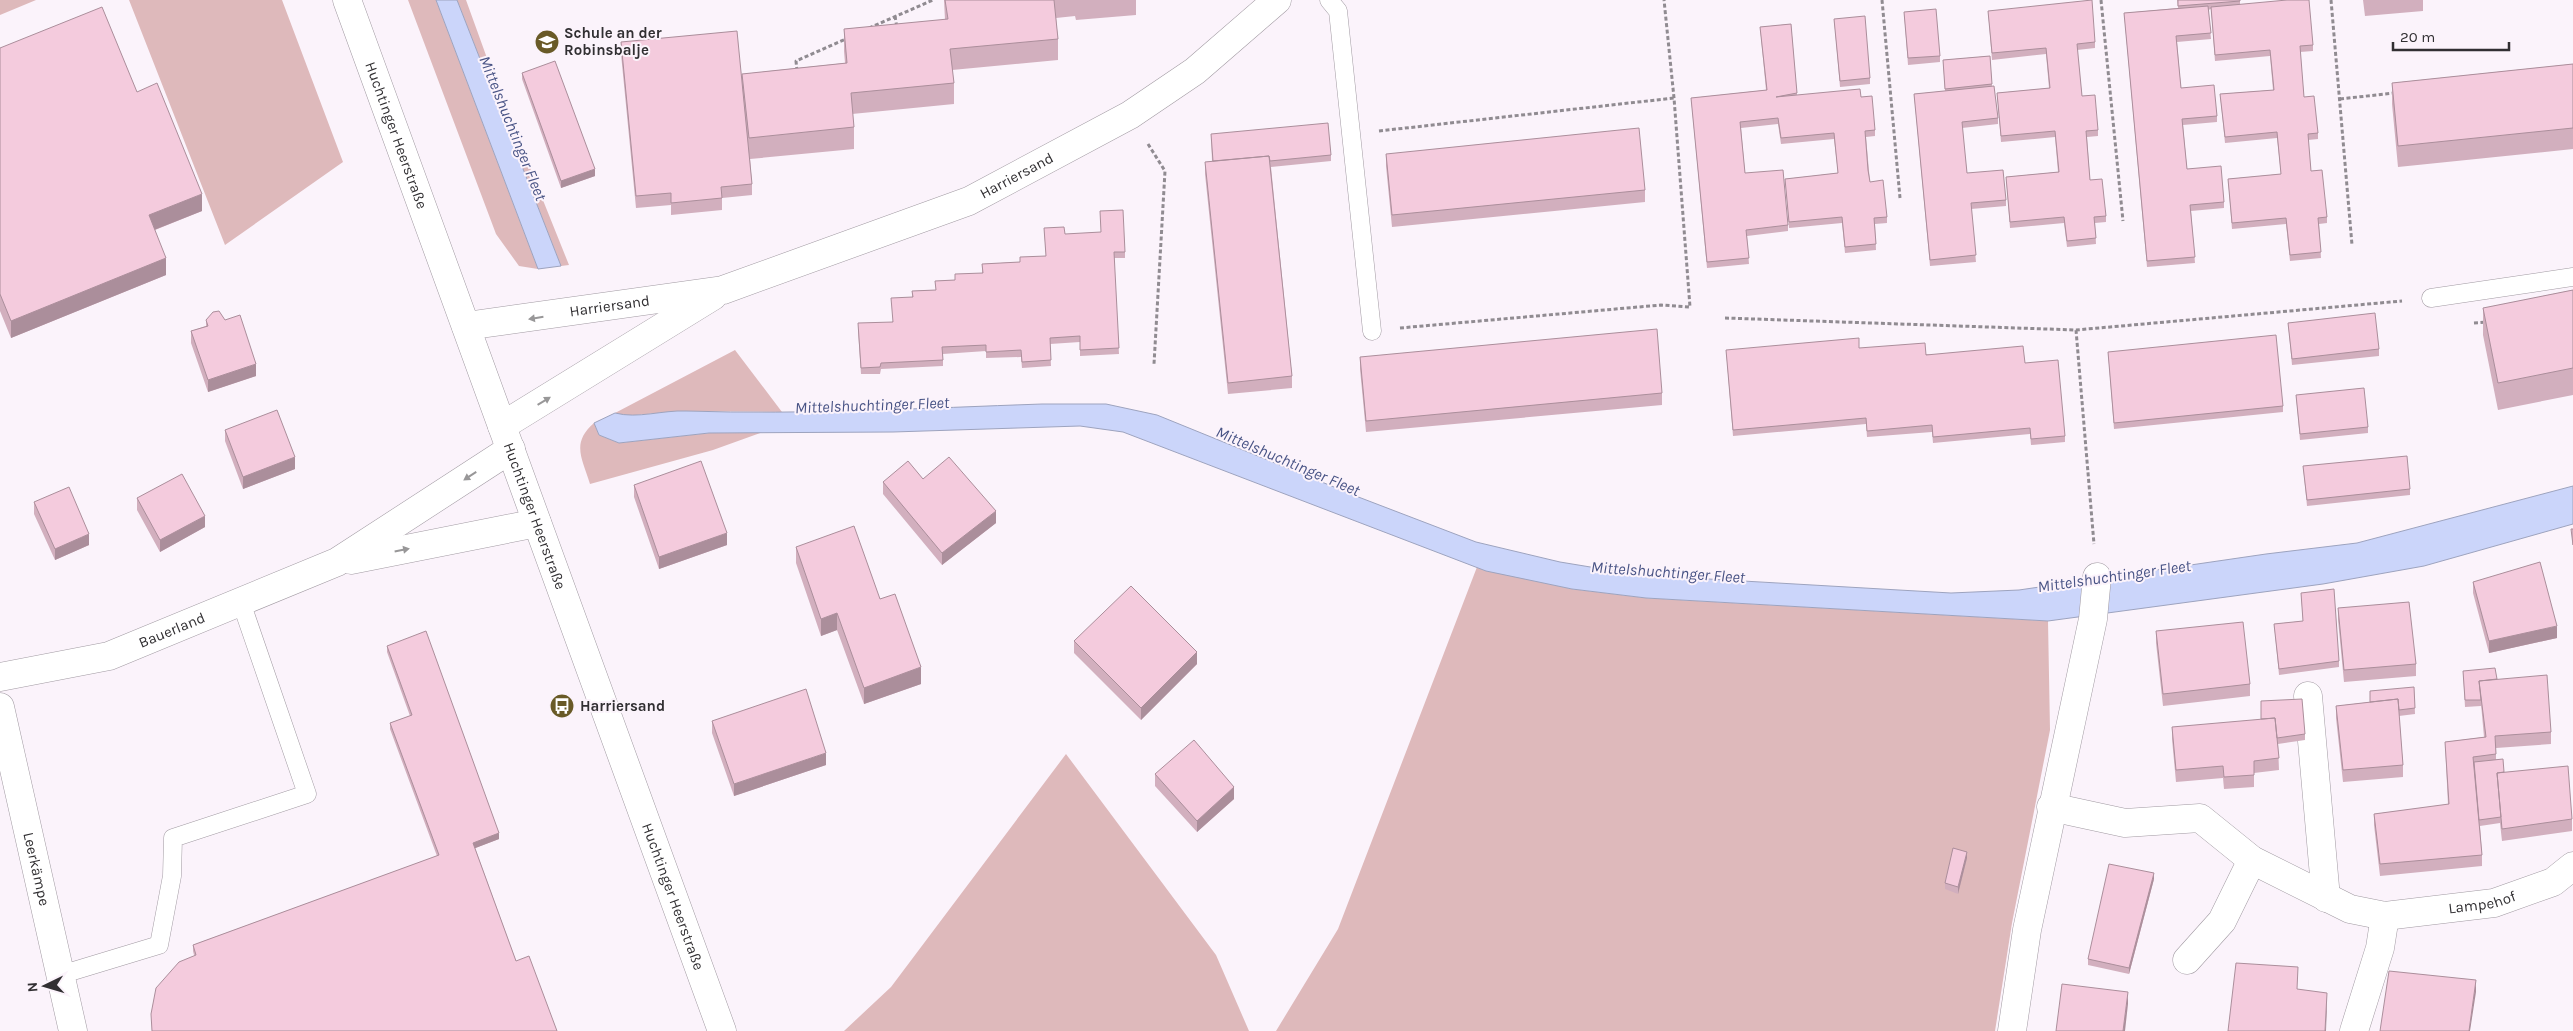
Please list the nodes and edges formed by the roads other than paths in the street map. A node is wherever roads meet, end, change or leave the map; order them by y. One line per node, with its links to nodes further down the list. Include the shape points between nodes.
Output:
1 (347, 0): 7 (street, Huchtinger Heerstraße)
2 (1277, 0): 5 (street, Harriersand, via 1195,71 1130,115 969,201)
3 (1329, 0): 8 (lane, via 1338,11)
4 (2573, 277): 6 (lane)
5 (723, 290): 7 (street, Harriersand, one-way to 7); 9 (street, Harriersand, one-way to 5)
6 (2431, 298)
7 (466, 326): 9 (street, Huchtinger Heerstraße)
8 (1372, 331)
9 (506, 437): 10 (street, Huchtinger Heerstraße); 11 (street, Bauerland, one-way to 11)
10 (537, 523): 11 (street, Bauerland, one-way to 10); 25 (street, Huchtinger Heerstraße)
11 (337, 562): 13 (street, Bauerland)
12 (2097, 577): 17 (street, via 2093,619)
13 (241, 602): 14 (street, Bauerland, via 109,656); 23 (lane, via 307,794 173,838 172,876 158,945)
14 (0, 677)
15 (2308, 696): 20 (street)
16 (0, 708): 23 (street, Leerkämpe)
17 (2051, 807): 18 (street, Lampehof, via 2125,823 2200,818); 26 (street, via 2027,930)
18 (2252, 860): 20 (street, Lampehof); 22 (street, via 2222,921)
19 (2573, 866): 21 (street, Lampehof, via 2553,882 2494,903)
20 (2326, 898): 21 (street, Lampehof, via 2350,909)
21 (2384, 916): 27 (street, via 2380,948)
22 (2188, 960)
23 (60, 975): 24 (street, Leerkämpe)
24 (73, 1031)
25 (722, 1031)
26 (2012, 1031)
27 (2354, 1031)

